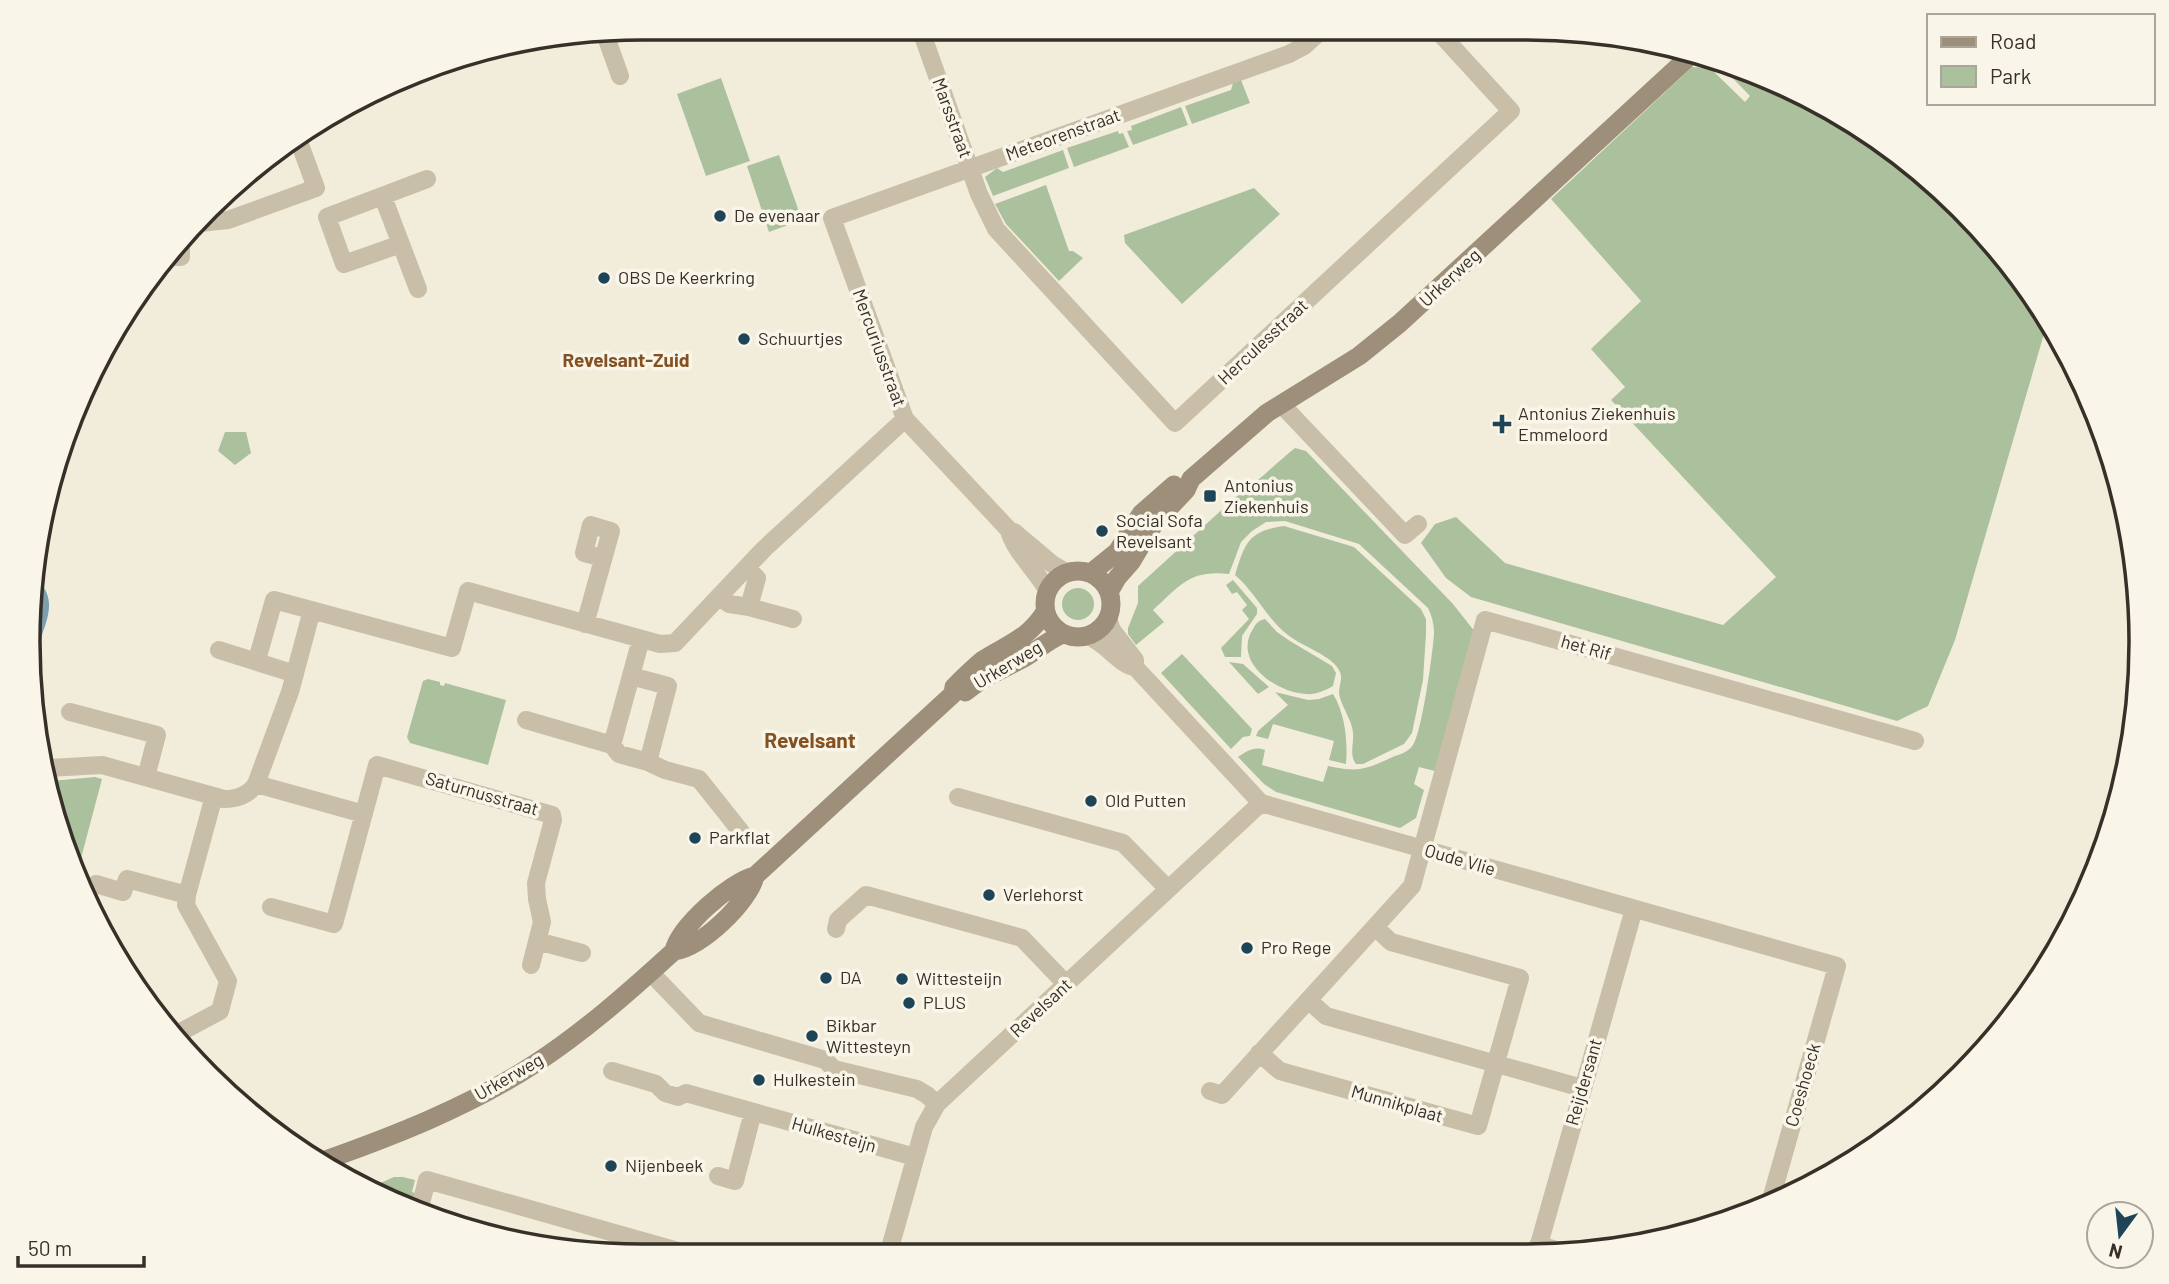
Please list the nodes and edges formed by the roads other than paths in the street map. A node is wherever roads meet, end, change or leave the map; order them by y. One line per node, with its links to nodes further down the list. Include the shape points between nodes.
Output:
1 (924, 40): 8 (street, Marsstraat)
2 (1298, 40): 8 (street, Meteorenstraat, via 1276,59)
3 (1446, 40): 8 (street, Herculesstraat, via 1511,111 1175,423 1001,236 986,213)
4 (608, 42): 6 (street)
5 (1684, 61): 17 (main road, Urkerweg, via 1400,323 1359,356)
6 (620, 76)
7 (302, 147): 10 (street, via 316,188)
8 (970, 168): 15 (street, Meteorenstraat, via 832,218)
9 (427, 179): 11 (street)
10 (312, 190): 12 (street); 13 (street)
11 (383, 197): 12 (street); 14 (street)
12 (327, 217): 14 (street, via 344,264)
13 (211, 222)
14 (401, 244): 16 (street)
15 (845, 252): 18 (street, Mercuriusstraat)
16 (418, 289)
17 (1281, 404): 19 (main road, Urkerweg); 20 (street, via 1405,535)
18 (905, 419): 21 (street, Mercuriusstraat); 23 (street)
19 (1191, 478): 25 (main road, Urkerweg, via 1177,481 1146,509 1120,549); 27 (main road, Urkerweg)
20 (1418, 524)
21 (1009, 530): 24 (street, Mercuriusstraat); 26 (street, Mercuriusstraat, via 1010,539)
22 (603, 558): 34 (street)
23 (747, 568): 28 (street); 29 (street, via 757,578)
24 (1066, 572): 25 (main road); 26 (main road)
25 (1091, 573): 27 (main road)
26 (1047, 590): 31 (main road)
27 (1109, 592): 33 (main road)
28 (720, 597): 29 (street, via 729,604); 37 (street, via 676,643)
29 (749, 607): 32 (street)
30 (312, 610): 34 (street, via 452,648 468,592); 39 (street, via 274,600); 41 (street)
31 (1045, 612): 35 (main road); 43 (main road, Urkerweg, via 1022,639 976,666 954,687)
32 (793, 619)
33 (1108, 619): 36 (main road); 40 (street)
34 (585, 624): 37 (street)
35 (1063, 634): 36 (main road); 43 (main road, Urkerweg, via 987,675 961,695)
36 (1087, 636): 40 (street, via 1128,667)
37 (641, 639): 42 (street)
38 (219, 650): 39 (street)
39 (257, 660): 41 (street)
40 (1135, 667): 54 (street)
41 (295, 674): 51 (street)
42 (631, 676): 47 (street); 48 (street, via 668,686)
43 (953, 694): 69 (main road, Urkerweg, via 755,876 739,905 721,923 683,951 674,951)
44 (70, 712): 50 (street, via 157,735)
45 (526, 720): 47 (street)
46 (1914, 741): 57 (street, het Rif, via 1485,620)
47 (612, 745): 48 (street, via 619,754)
48 (648, 762): 56 (street, via 699,779)
49 (54, 768): 50 (street, via 95,765)
50 (146, 777): 52 (street)
51 (256, 784): 52 (street, via 238,797); 55 (street)
52 (214, 796): 60 (street)
53 (958, 797): 59 (street, via 1123,844)
54 (1261, 803): 57 (street, Oude Vlie); 59 (street, Revelsant)
55 (364, 814): 61 (street, Saturnusstraat, via 334,924); 65 (street, Saturnusstraat, via 377,765 550,814 553,820 536,887 542,920)
56 (742, 833)
57 (1421, 848): 62 (street, Oude Vlie); 63 (street, via 1412,886)
58 (96, 884): 60 (street, via 123,892 127,879)
59 (1168, 889): 70 (street, Revelsant)
60 (187, 895): 72 (street, via 186,905 228,981 220,1010)
61 (271, 907)
62 (1633, 909): 68 (street, Oude Vlie); 76 (street, Reijdersant)
63 (1375, 927): 71 (street); 74 (street, Munnikplaat, via 1391,942 1520,978)
64 (836, 929): 70 (street, via 838,920 866,895 1022,938)
65 (537, 941): 66 (street); 67 (street, Saturnusstraat)
66 (582, 953)
67 (531, 965)
68 (1837, 967): 83 (street, Coeshoeck)
69 (651, 973): 78 (street, via 699,1023 825,1060 834,1069 917,1089); 80 (main road, Urkerweg, via 532,1066 433,1118)
70 (1066, 984): 78 (street, Revelsant)
71 (1308, 1000): 73 (street); 74 (street, via 1326,1016)
72 (183, 1030)
73 (1259, 1053): 74 (street, Munnikplaat, via 1280,1071 1478,1126); 77 (street, via 1222,1095)
74 (1496, 1064): 76 (street)
75 (612, 1071): 79 (street, Hulkesteijn, via 656,1084 678,1097 686,1093)
76 (1583, 1088): 85 (street, Reijdersant)
77 (1210, 1091)
78 (937, 1104): 81 (street, Revelsant)
79 (753, 1112): 81 (street, Hulkesteijn); 82 (street, via 734,1181)
80 (332, 1157)
81 (915, 1157): 87 (street, Revelsant)
82 (718, 1176)
83 (1774, 1191)
84 (421, 1202): 86 (street, via 427,1180)
85 (1539, 1243)
86 (653, 1244)
87 (891, 1244)

